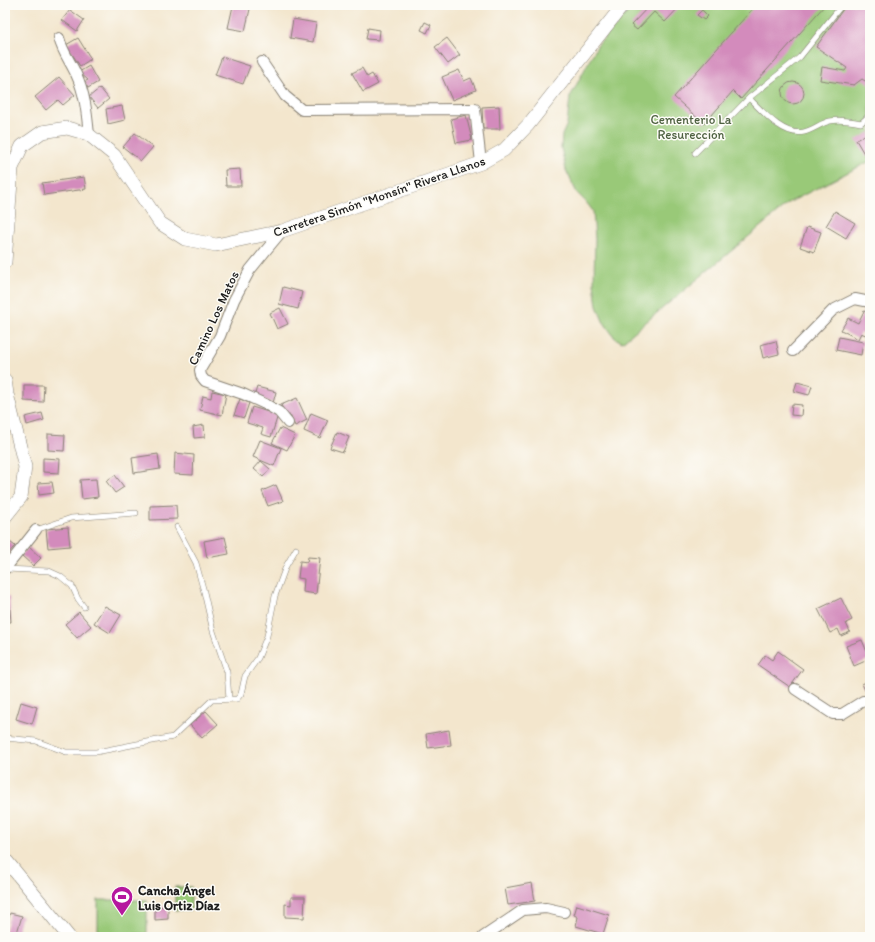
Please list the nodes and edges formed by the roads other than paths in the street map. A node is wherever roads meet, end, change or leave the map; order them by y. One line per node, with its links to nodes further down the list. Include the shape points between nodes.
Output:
1 (623, 5): 9 (street, Carretera Simón "Monsín" Rivera Llanos, via 528,125 504,150)
2 (842, 5): 5 (lane, via 800,58)
3 (59, 38): 7 (street, via 86,104)
4 (262, 62): 9 (street, via 285,96 302,110 474,109)
5 (749, 98): 6 (lane, via 779,126 792,131 803,132 830,121 861,123); 8 (lane)
6 (870, 115)
7 (89, 135): 10 (street, Carretera Simón "Monsín" Rivera Llanos, via 114,155 160,224 185,239 216,245); 11 (street, Carretera Simón "Monsín" Rivera Llanos, via 67,128 42,132 22,146 12,168)
8 (695, 153)
9 (481, 163): 10 (street, Carretera Simón "Monsín" Rivera Llanos)
10 (282, 232): 16 (street, Camino Los Matos, via 250,270 234,300 220,336 200,370 205,381 267,405 280,412)
11 (5, 262)
12 (870, 302): 13 (street, via 855,299 833,310)
13 (792, 351)
14 (5, 380): 15 (street)
15 (6, 395): 18 (street, via 25,467 21,497)
16 (288, 423)
17 (136, 513): 20 (lane, via 71,518)
18 (5, 517)
19 (177, 527): 25 (lane, via 196,563 213,631 227,672)
20 (36, 530): 22 (street)
21 (296, 549): 25 (lane, via 286,566 275,596 267,636 258,658 245,676 241,694 237,699)
22 (5, 569): 23 (lane, via 49,571 60,576 72,586)
23 (84, 607)
24 (795, 689): 26 (street, via 833,714 842,714 863,701)
25 (229, 699): 27 (lane, via 212,700 173,737 96,752 66,752 36,741)
26 (870, 701)
27 (5, 738)
28 (5, 859): 30 (street)
29 (564, 912): 31 (street, via 546,908 523,910)
30 (69, 937)
31 (483, 937)

